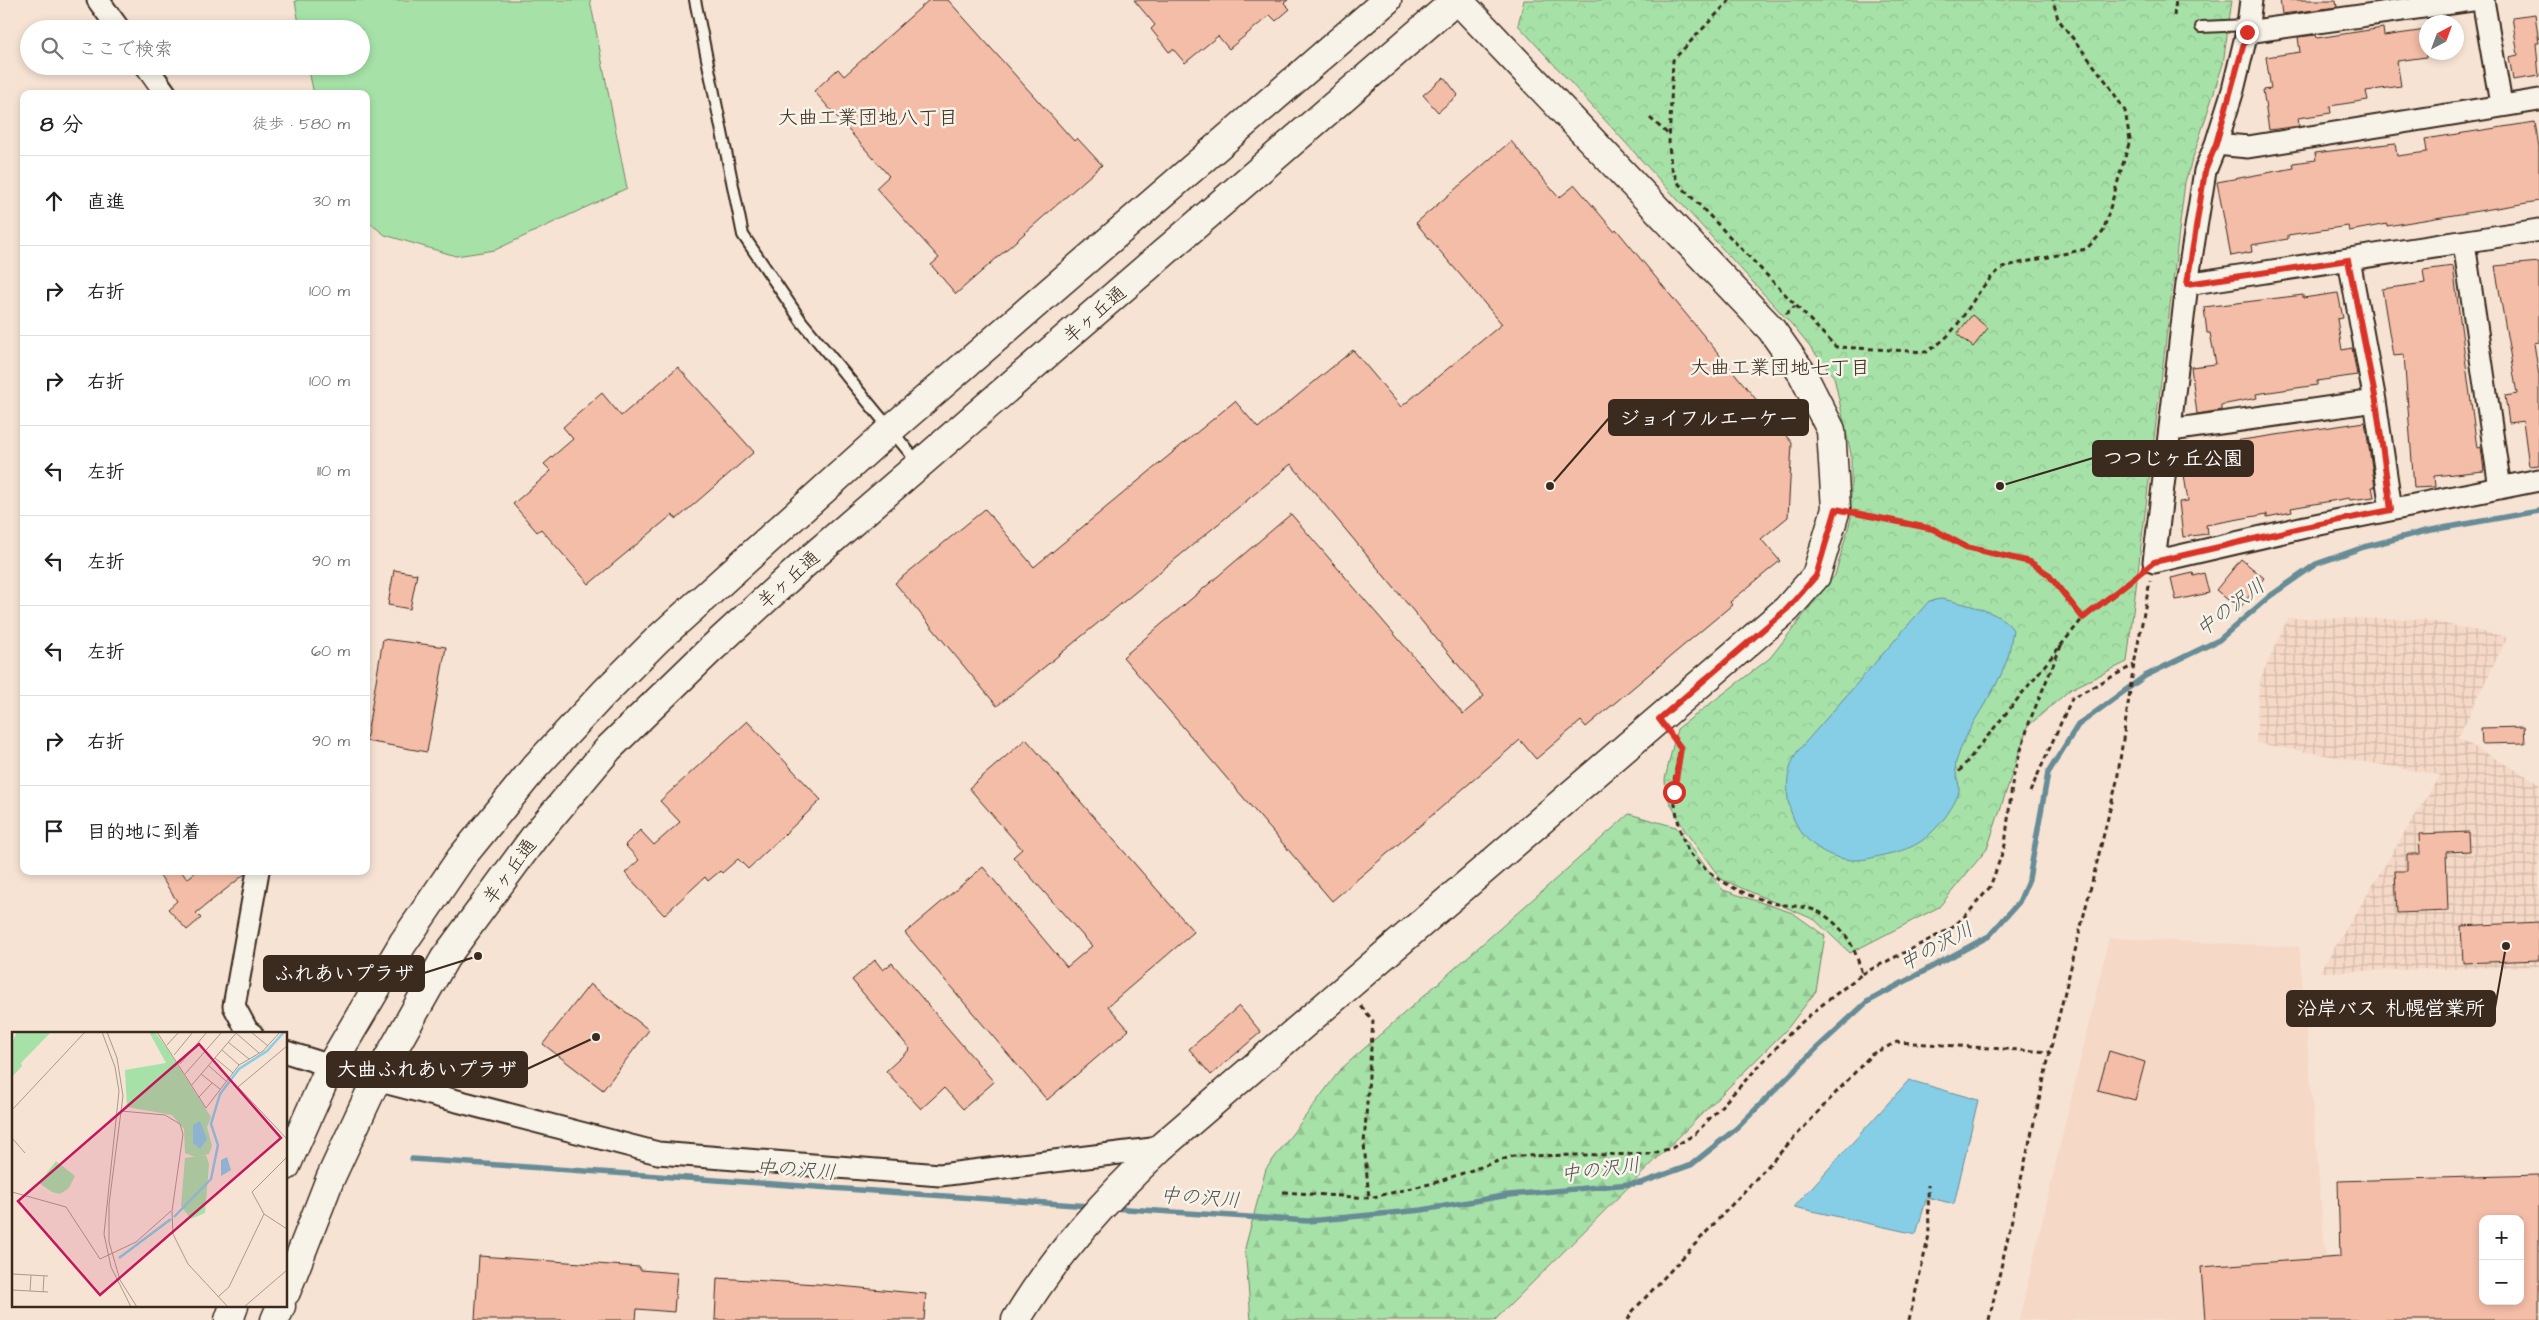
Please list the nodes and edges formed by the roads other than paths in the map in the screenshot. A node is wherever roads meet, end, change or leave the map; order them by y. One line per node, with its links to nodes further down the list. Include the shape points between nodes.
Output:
1 (98, 0): 8 (street)
2 (695, 0): 21 (lane, via 744,235 802,322)
3 (1387, 0): 21 (main road)
4 (1457, 0): 23 (main road, 羊ヶ丘通); 32 (main road, via 1771,329 1802,373 1831,430 1836,509 1816,576 1787,609)
5 (2251, 0): 10 (street)
6 (2472, 0): 10 (street)
7 (2483, 0): 14 (street)
8 (112, 20)
9 (2201, 27): 10 (lane)
10 (2248, 29): 15 (street)
11 (152, 75): 12 (street)
12 (163, 90)
13 (2539, 100): 14 (street)
14 (2501, 104): 15 (street, via 2248,147)
15 (2216, 144): 19 (street, via 2205,171)
16 (2539, 230): 17 (street)
17 (2464, 243): 18 (street); 25 (street)
18 (2348, 260): 19 (street); 20 (street)
19 (2187, 284): 22 (street)
20 (2376, 401): 22 (street); 26 (street)
21 (892, 429): 23 (lane); 30 (main road, via 658,639 535,767 450,873 403,942)
22 (2171, 430): 26 (street, via 2154,562)
23 (920, 465): 31 (main road, 羊ヶ丘通, via 773,592 609,748 534,836 446,958)
24 (2539, 480): 25 (street)
25 (2500, 488): 26 (street)
26 (2391, 510)
27 (257, 875): 28 (street, via 234,1006)
28 (248, 1032)
29 (288, 1053): 30 (street)
30 (330, 1067): 31 (street); 33 (main road)
31 (376, 1080): 32 (street, via 658,1153 940,1175); 34 (main road, 羊ヶ丘通, via 330,1179)
32 (1160, 1148): 39 (main road, via 1125,1181 1070,1243)
33 (288, 1162)
34 (288, 1287)
35 (233, 1308): 37 (main road)
36 (280, 1308): 38 (main road)
37 (229, 1320)
38 (276, 1320)
39 (1016, 1320)

